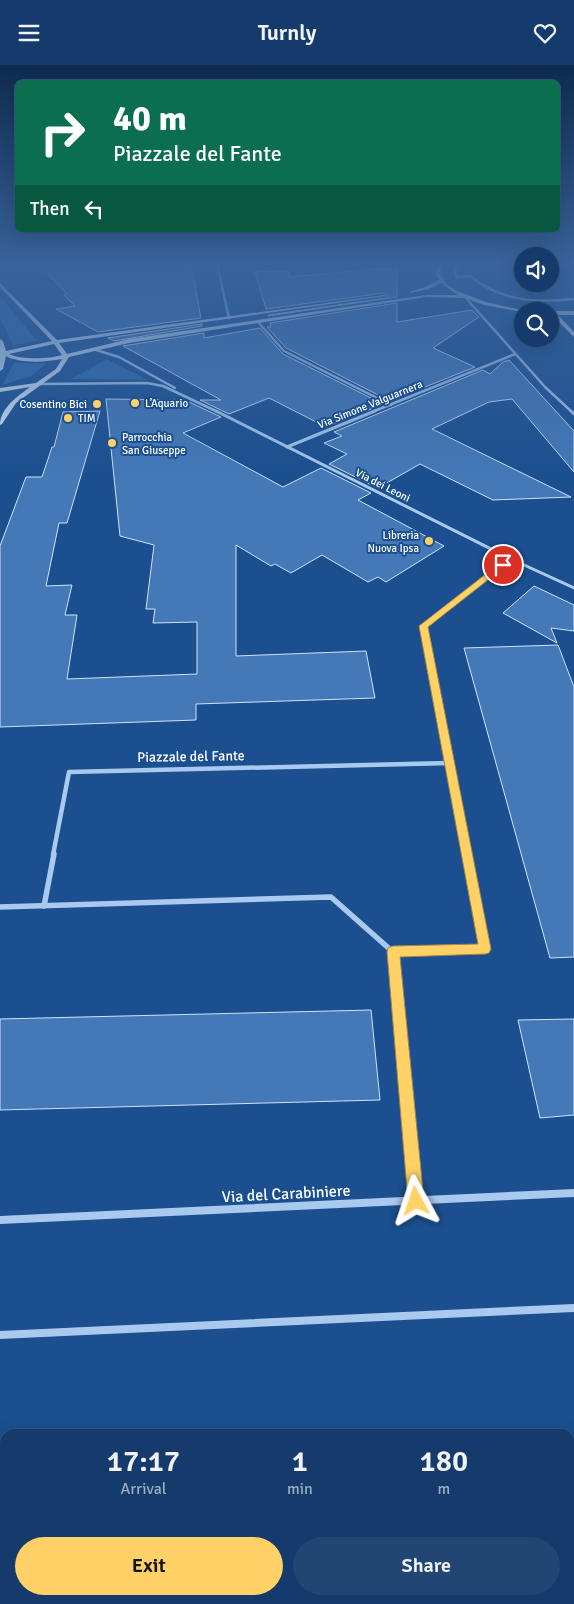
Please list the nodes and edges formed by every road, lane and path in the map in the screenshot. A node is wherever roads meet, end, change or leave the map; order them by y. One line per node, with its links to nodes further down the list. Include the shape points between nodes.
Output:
1 (50, 336): 8 (street)
2 (66, 336): 3 (street)
3 (104, 336): 8 (street)
4 (164, 336): 10 (street)
5 (270, 336): 19 (street, via 284,351)
6 (499, 336): 12 (street)
7 (0, 341): 11 (street)
8 (56, 342): 9 (street); 13 (street)
9 (27, 346): 11 (street); 13 (street, via 49,348)
10 (96, 350): 13 (street); 15 (street); 18 (street, via 119,357)
11 (2, 353): 13 (street, via 27,360); 14 (street)
12 (515, 354): 19 (street, Via Simone Valguarnera); 20 (street)
13 (66, 355): 15 (street)
14 (0, 369)
15 (58, 370): 16 (street)
16 (39, 384): 17 (street); 18 (street, via 146,383); 21 (street, via 14,402)
17 (0, 390)
18 (186, 396): 22 (street, Via dei Leoni)
19 (391, 405): 22 (street, Via Simone Valguarnera)
20 (574, 414)
21 (0, 423)
22 (287, 447): 23 (street, Via dei Leoni)
23 (511, 559): 24 (street, Via dei Leoni); 25 (street, via 423,626)
24 (574, 588)
25 (450, 763): 26 (street, Piazzale del Fante, via 69,772); 28 (street, via 485,949)
26 (44, 906): 27 (street); 28 (street, via 331,897)
27 (0, 907)
28 (393, 952): 30 (street)
29 (574, 1193): 30 (street, Via del Carabiniere)
30 (416, 1201): 31 (street, Via del Carabiniere)
31 (0, 1220)
32 (574, 1309): 33 (street)
33 (0, 1335)

